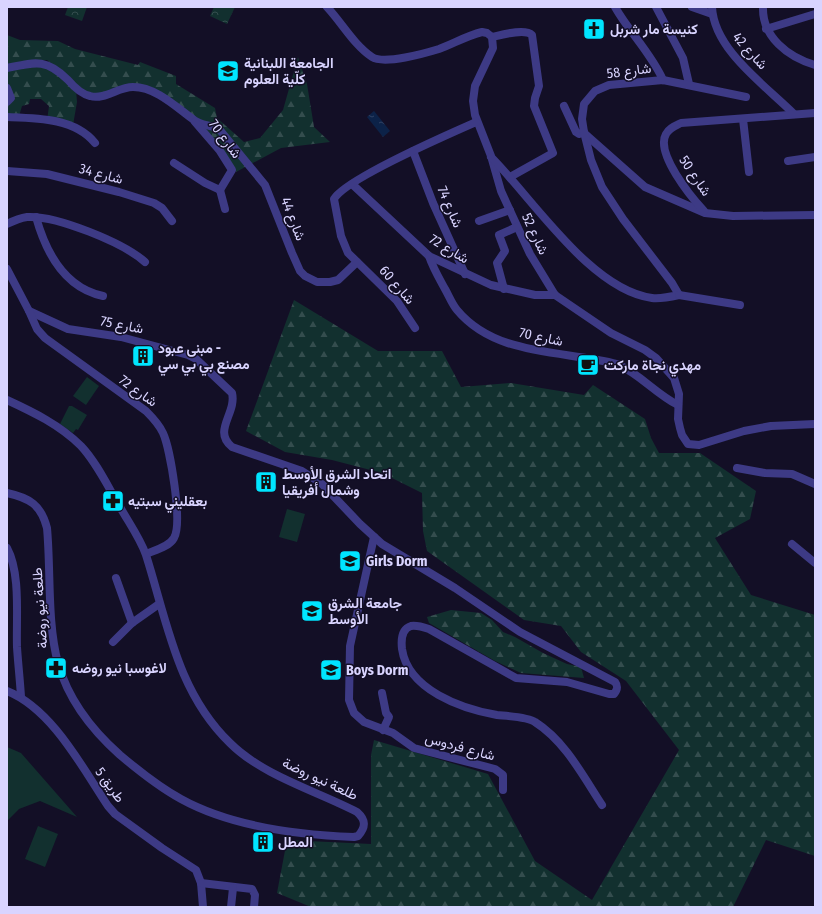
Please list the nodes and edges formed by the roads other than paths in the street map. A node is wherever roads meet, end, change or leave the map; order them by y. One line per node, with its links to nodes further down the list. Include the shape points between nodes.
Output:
1 (327, 7): 9 (street, via 362,47 377,59 393,59 439,49 482,32)
2 (615, 7): 12 (street)
3 (656, 7): 13 (street, via 682,58)
4 (692, 7): 6 (street, شارع 42)
5 (763, 7): 8 (street)
6 (712, 10): 19 (street, شارع 42, via 721,38 733,54)
7 (815, 14): 8 (street)
8 (766, 29): 10 (street, via 780,46 794,56)
9 (492, 37): 23 (street, شارع 52, via 493,48 475,86 472,101); 33 (street, via 528,32 533,37 539,86 534,106 553,153)
10 (815, 64)
11 (7, 68): 22 (street, شارع 44, via 37,63 50,65 79,90 95,97 128,87 150,90)
12 (663, 80): 13 (street, شارع 58); 24 (street, شارع 58, via 620,83 596,91 584,104)
13 (689, 84): 15 (street, شارع 58)
14 (7, 88): 16 (street, via 11,97)
15 (746, 97)
16 (7, 102)
17 (564, 106): 24 (street, شارع 50, via 576,133)
18 (815, 112): 19 (street, شارع 50)
19 (794, 114): 21 (street, شارع 50)
20 (7, 117): 25 (street, via 68,124 84,132)
21 (743, 119): 31 (street); 38 (street, شارع 50, via 681,124 669,129 665,135 664,144 674,171)
22 (195, 121): 35 (street, شارع 70, via 232,170); 47 (street, شارع 44, via 219,129 265,184 292,253 304,276 317,282 338,280)
23 (476, 122): 26 (street); 27 (street, شارع 52)
24 (584, 132): 38 (street, شارع 50, via 644,187); 53 (street, شارع 58, via 591,160 602,187)
25 (95, 143)
26 (413, 151): 34 (street); 49 (street, شارع 74)
27 (491, 156): 33 (street); 37 (street, شارع 52, via 501,191)
28 (815, 157): 29 (street)
29 (788, 161)
30 (174, 163): 35 (street)
31 (749, 172)
32 (10, 173): 41 (street, شارع 34, via 63,177 119,192 154,203 162,208)
33 (510, 177): 53 (street, via 588,264 609,280 631,292 648,297)
34 (352, 184): 45 (street, شارع 72); 47 (street, via 336,195 334,206 344,244 348,253)
35 (220, 190): 36 (street)
36 (225, 209)
37 (510, 210): 42 (street); 44 (street, شارع 52)
38 (705, 213): 39 (street, via 733,216)
39 (815, 215)
40 (36, 217): 43 (street, via 26,217); 46 (street, via 92,232 124,247); 52 (street, via 46,247 68,279 85,291)
41 (172, 221)
42 (479, 221)
43 (7, 224)
44 (517, 227): 50 (street, via 499,235 506,252 497,260); 51 (street, شارع 52, via 540,274)
45 (429, 256): 49 (street, شارع 72); 58 (street, شارع 70, via 456,309 480,330 505,342 617,364 627,368 663,397)
46 (145, 262)
47 (357, 262): 56 (street, شارع 60, via 397,301)
48 (7, 269): 55 (street)
49 (465, 274): 50 (street, شارع 72)
50 (504, 289): 51 (street, شارع 72, via 535,295)
51 (555, 295): 58 (street, شارع 52, via 611,333 656,358 674,378 679,394)
52 (103, 296)
53 (679, 296): 54 (street)
54 (740, 305)
55 (30, 311): 63 (street, شارع 75, via 68,329 121,337 176,350 196,359 232,394 234,403 224,427 228,443 232,447 302,470 322,484); 68 (street, شارع 72, via 37,329 45,338 146,411 163,432 175,494 178,526 174,538 167,545)
56 (415, 328)
57 (7, 400): 68 (street, طلعة نيو روضة, via 42,417 81,447 102,477)
58 (678, 405): 59 (street, شارع 52, via 682,435 688,444 695,446 744,431 771,426)
59 (815, 424)
60 (737, 468): 61 (street, via 792,474)
61 (815, 484)
62 (7, 493): 71 (street, طلعة نيو روضة, via 20,495 32,502 44,516 58,662 64,679 83,713 95,731 111,747 146,778 182,799 212,812 264,827 322,835 358,836 365,820 357,812 295,784 248,758 230,743 194,695 174,652)
63 (374, 537): 64 (street); 67 (street, شارع فردوس)
64 (382, 544): 67 (street); 79 (street, via 456,588 520,632 615,682 617,690 614,694 609,694 568,682 516,678 429,629 415,625 408,627 401,641 408,665 419,680 442,698 477,711 534,721 559,742)
65 (792, 544): 69 (street)
66 (7, 548): 76 (street, via 13,563 16,586)
67 (371, 550): 77 (street, شارع فردوس, via 350,646 349,700 354,713 364,722)
68 (146, 554): 71 (street, طلعة نيو روضة)
69 (815, 563)
70 (116, 578): 72 (street)
71 (159, 604): 72 (street)
72 (132, 623): 73 (street)
73 (113, 642)
74 (7, 691): 76 (street, طريق 5)
75 (382, 693): 77 (street, via 389,717)
76 (21, 697): 80 (street, طريق 5, via 37,709 57,732 115,814 192,866)
77 (383, 730): 78 (street, شارع فردوس, via 393,733 414,748 495,769 503,775)
78 (503, 790)
79 (602, 804)
80 (201, 882): 81 (street); 82 (street, طريق 5)
81 (233, 888): 83 (street); 84 (street, via 254,890)
82 (203, 907)
83 (231, 907)
84 (254, 907)

